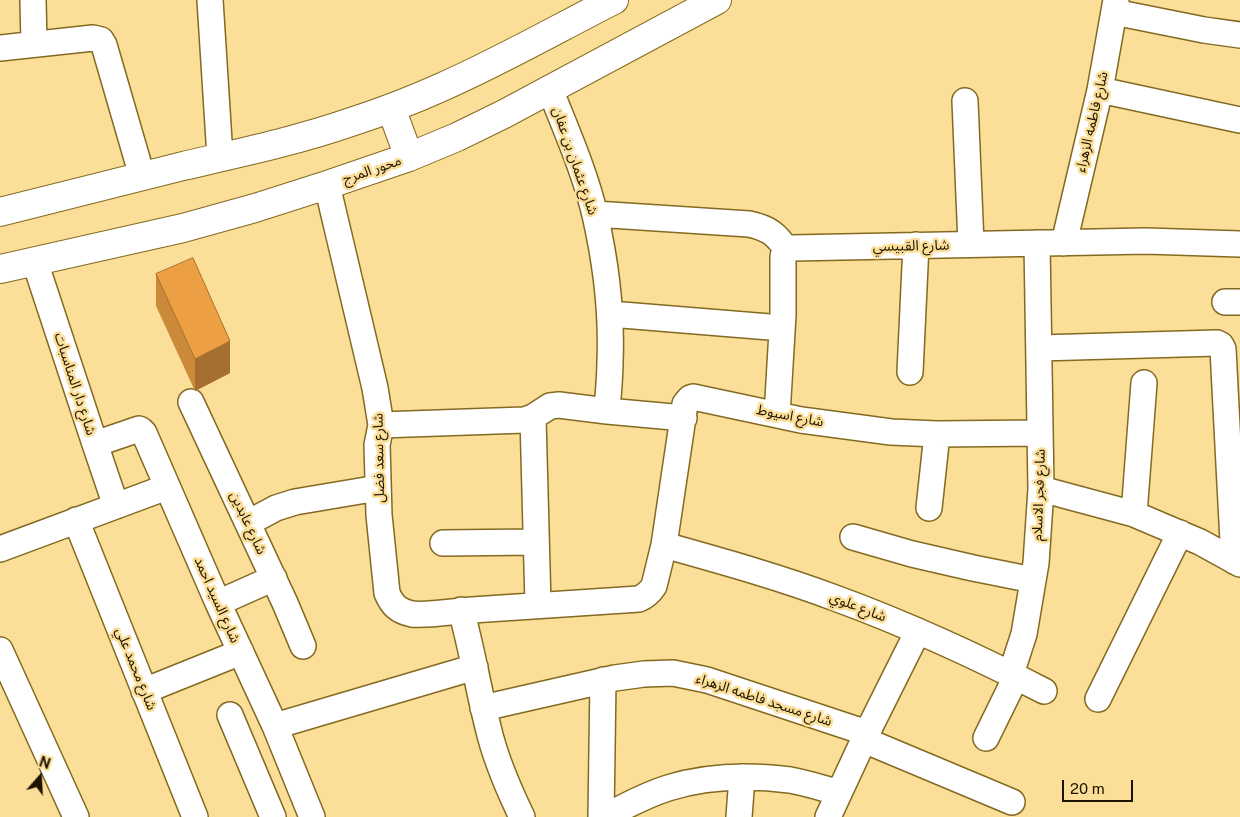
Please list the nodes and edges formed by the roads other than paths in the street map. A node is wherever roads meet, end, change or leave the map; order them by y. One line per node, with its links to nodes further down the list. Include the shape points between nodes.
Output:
1 (33, 0): 7 (street)
2 (210, 0): 15 (street)
3 (614, 0): 12 (main road, via 491,64)
4 (717, 0): 9 (main road, محور المرج)
5 (1115, 6): 6 (street, via 1204,30); 10 (street, شارع فاطمه الزهراء)
6 (1240, 35)
7 (34, 44): 8 (street); 16 (street, via 101,40)
8 (0, 48)
9 (550, 89): 14 (main road, محور المرج, via 457,137); 19 (street, شارع عثمان بن عفان, via 580,165)
10 (1100, 90): 13 (street); 21 (street, شارع فاطمه الزهراء)
11 (965, 101): 22 (street)
12 (391, 108): 14 (main road); 15 (main road, via 306,136)
13 (1240, 120)
14 (409, 157): 17 (main road, محور المرج)
15 (220, 158): 16 (main road)
16 (142, 176): 18 (main road)
17 (327, 185): 26 (main road, محور المرج, via 183,228); 38 (street, شارع سعد فضل, via 376,388)
18 (0, 212)
19 (594, 214): 25 (street, via 761,226 780,240); 28 (street, شارع عثمان بن عفان)
20 (1037, 243): 21 (street, شارع القبيسي); 22 (street, شارع القبيسي); 30 (street, شارع فجر الاسلام)
21 (1064, 243): 23 (street, شارع القبيسي)
22 (971, 244): 24 (street, شارع القبيسي)
23 (1240, 244)
24 (916, 245): 25 (street, شارع القبيسي, via 792,248); 31 (street)
25 (787, 251): 29 (street, via 784,256)
26 (35, 262): 27 (main road, محور المرج); 41 (street, شارع دار المناسبات)
27 (0, 269)
28 (610, 314): 29 (street); 34 (street, شارع عثمان بن عفان)
29 (782, 328): 35 (street)
30 (1039, 348): 39 (street, شارع فجر الاسلام); 56 (street, via 1221,345)
31 (910, 372)
32 (1144, 384): 47 (street)
33 (191, 402): 49 (street, شارع عابدين)
34 (607, 411): 36 (street, via 559,405 550,406); 37 (street)
35 (777, 415): 37 (street, شارع اسيوط, via 693,397 685,404); 40 (street, شارع اسيوط, via 891,432)
36 (533, 417): 38 (street, via 524,420); 52 (street)
37 (684, 418): 54 (street, شارع اسيوط)
38 (381, 425): 43 (street, شارع سعد فضل)
39 (1040, 433): 40 (street, شارع اسيوط); 44 (street, شارع فجر الاسلام)
40 (937, 434): 46 (street)
41 (95, 444): 42 (street, شارع السيد احمد, via 142,430); 45 (street, شارع دار المناسبات)
42 (167, 487): 45 (street); 59 (street, شارع السيد احمد)
43 (378, 488): 49 (street, via 295,502); 61 (street, شارع سعد فضل, via 387,593 391,603 411,614)
44 (1041, 489): 47 (street); 58 (street, شارع فجر الاسلام)
45 (116, 506): 48 (street)
46 (929, 508)
47 (1134, 514): 50 (street)
48 (76, 520): 55 (street); 69 (street, شارع محمد علي)
49 (248, 523): 57 (street, شارع عابدين)
50 (1180, 533): 56 (street); 71 (street)
51 (853, 537): 58 (street, via 912,554)
52 (536, 542): 53 (street); 60 (street)
53 (443, 543)
54 (664, 545): 60 (street, via 654,586 640,599); 62 (street, شارع علوي, via 835,598)
55 (0, 549)
56 (1237, 563)
57 (274, 578): 59 (street); 63 (street, شارع عابدين)
58 (1033, 580): 67 (street, شارع فجر الاسلام, via 1024,634)
59 (218, 603): 65 (street, شارع السيد احمد)
60 (538, 606): 61 (street)
61 (461, 610): 66 (street)
62 (918, 631): 67 (street, شارع علوي); 75 (street)
63 (303, 646)
64 (0, 650): 80 (street)
65 (241, 652): 69 (street); 74 (street, شارع السيد احمد)
66 (475, 667): 72 (street); 74 (street)
67 (1012, 674): 70 (street, شارع علوي); 76 (street, شارع فجر الاسلام, via 1012,687)
68 (603, 680): 72 (street, شارع مسجد فاطمه الزهراء); 75 (street, شارع مسجد فاطمه الزهراء, via 673,673 707,680); 85 (street)
69 (144, 691): 81 (street, شارع محمد علي)
70 (1044, 691)
71 (1098, 699)
72 (484, 708): 84 (street, via 498,763)
73 (230, 715): 82 (street)
74 (276, 726): 83 (street, شارع السيد احمد)
75 (866, 737): 78 (street); 79 (street, شارع مسجد فاطمه الزهراء)
76 (986, 738)
77 (742, 777): 78 (street, via 791,780); 86 (street, via 705,780 669,788); 87 (street)
78 (839, 792): 88 (street)
79 (1012, 802)
80 (76, 817)
81 (195, 817)
82 (273, 817)
83 (312, 817)
84 (522, 817)
85 (601, 817)
86 (605, 817)
87 (739, 817)
88 (828, 817)

